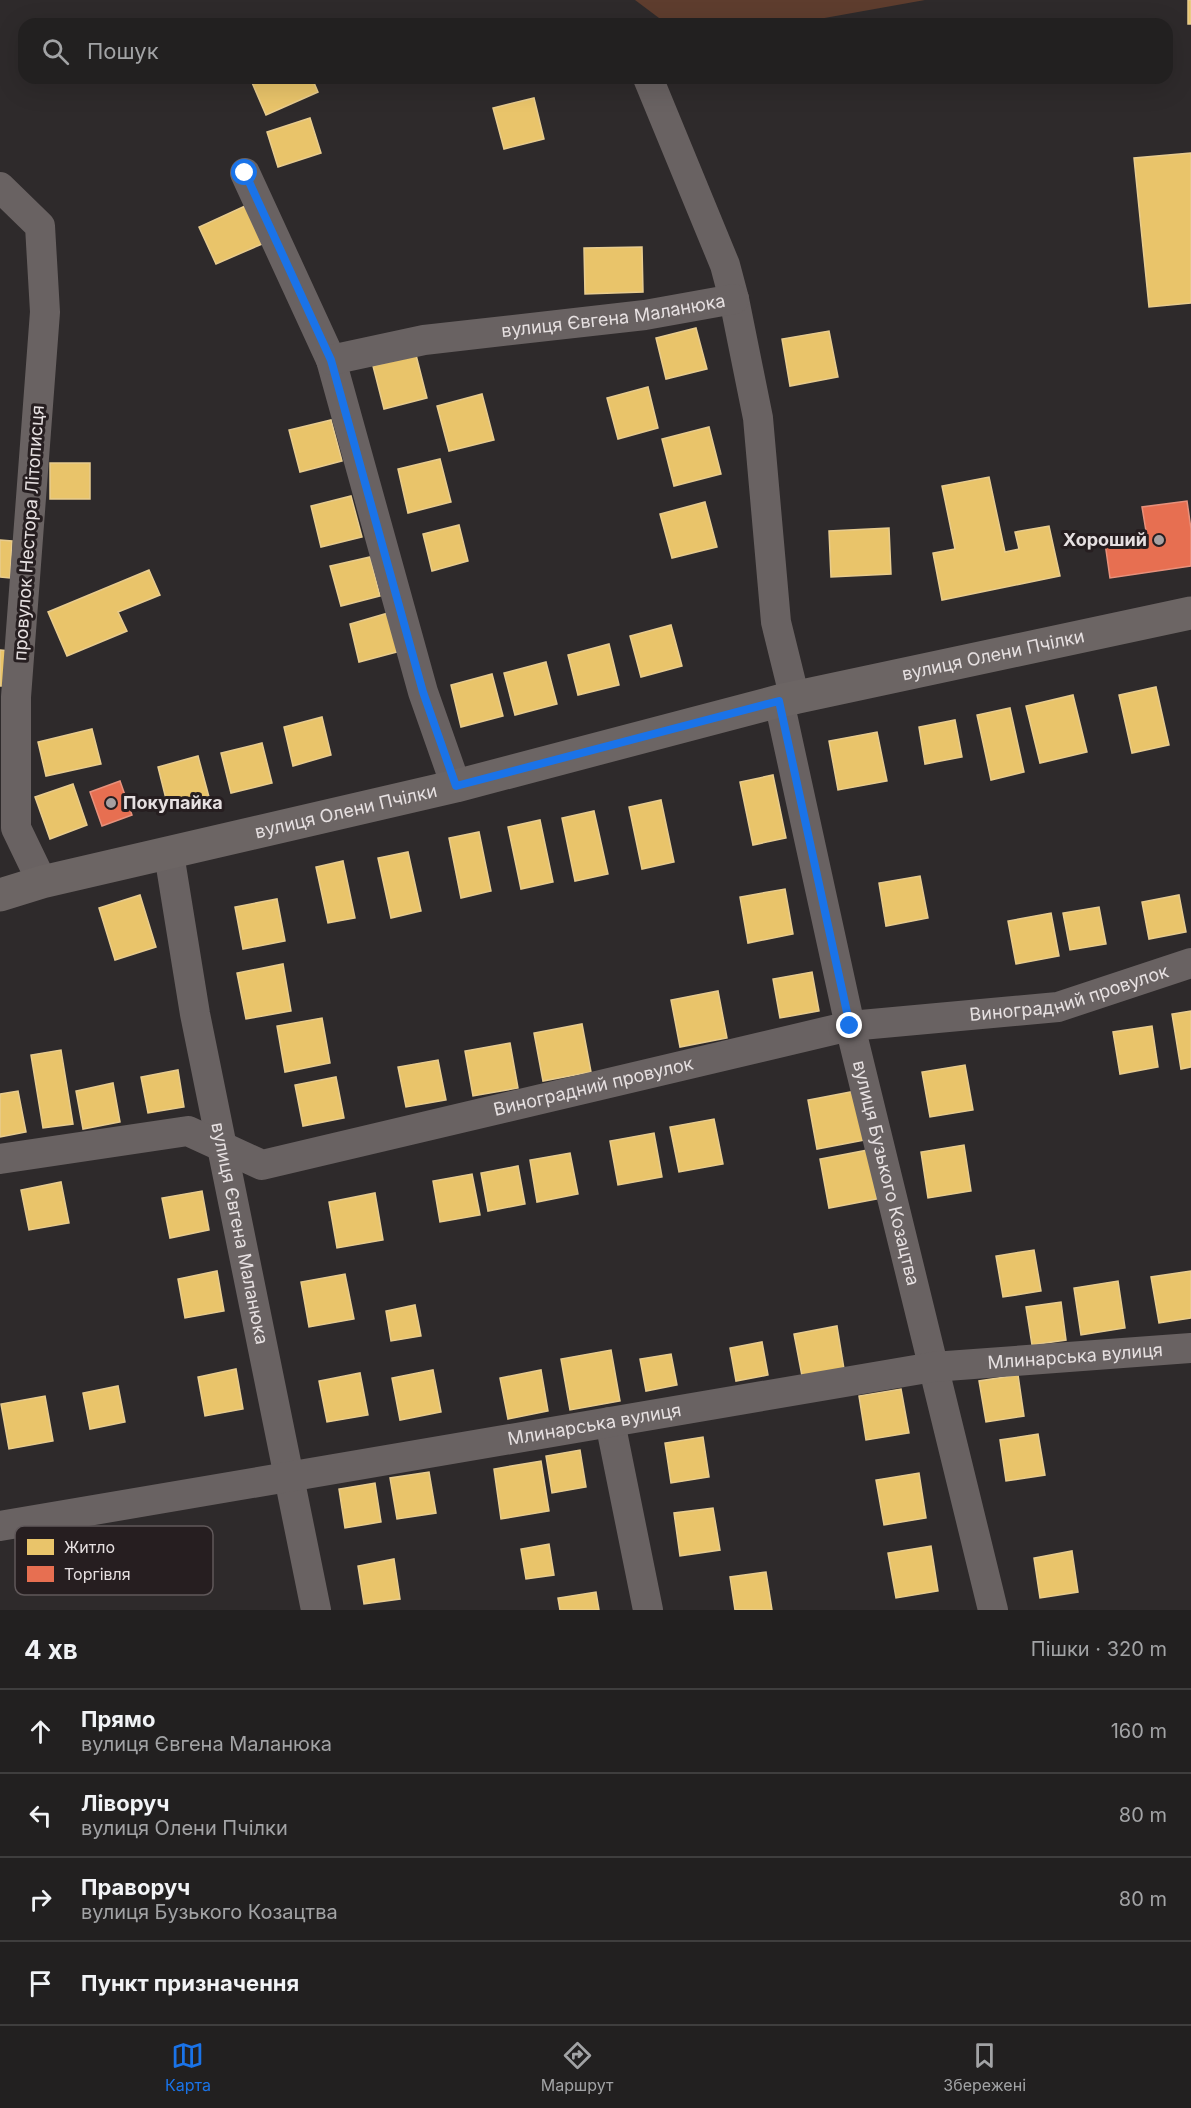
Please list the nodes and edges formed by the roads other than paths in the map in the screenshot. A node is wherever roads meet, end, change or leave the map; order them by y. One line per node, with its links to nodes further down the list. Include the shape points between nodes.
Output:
1 (650, 84): 4 (street, вулиця Євгена Маланюка, via 725,265)
2 (245, 173): 5 (street)
3 (3, 190): 10 (street, провулок Нестора Літописця, via 40,226 45,312 16,697 16,828)
4 (734, 299): 5 (street, вулиця Євгена Маланюка, via 645,315 424,340); 7 (street, via 758,418)
5 (331, 360): 8 (street, via 423,692)
6 (1191, 613): 7 (street, вулиця Олени Пчілки)
7 (787, 700): 8 (street, вулиця Олени Пчілки); 13 (street, вулиця Бузького Козацтва)
8 (456, 786): 9 (street, вулиця Олени Пчілки)
9 (169, 854): 10 (street, вулиця Олени Пчілки); 14 (street, вулиця Євгена Маланюка, via 195,1014)
10 (42, 882): 11 (street, вулиця Олени Пчілки)
11 (0, 896)
12 (1191, 963): 13 (street, Виноградний провулок, via 1058,1007)
13 (850, 1026): 14 (street, Виноградний провулок, via 261,1165); 17 (street, вулиця Бузького Козацтва)
14 (223, 1146): 15 (street, Виноградний провулок, via 188,1131); 19 (street, вулиця Євгена Маланюка)
15 (0, 1159)
16 (1191, 1348): 17 (street, Млинарська вулиця)
17 (933, 1367): 18 (street, Млинарська вулиця); 23 (street, вулиця Бузького Козацтва)
18 (610, 1422): 19 (street, Млинарська вулиця); 22 (street)
19 (289, 1477): 20 (street, Млинарська вулиця); 21 (street, вулиця Євгена Маланюка)
20 (0, 1526)
21 (316, 1610)
22 (648, 1610)
23 (993, 1610)

